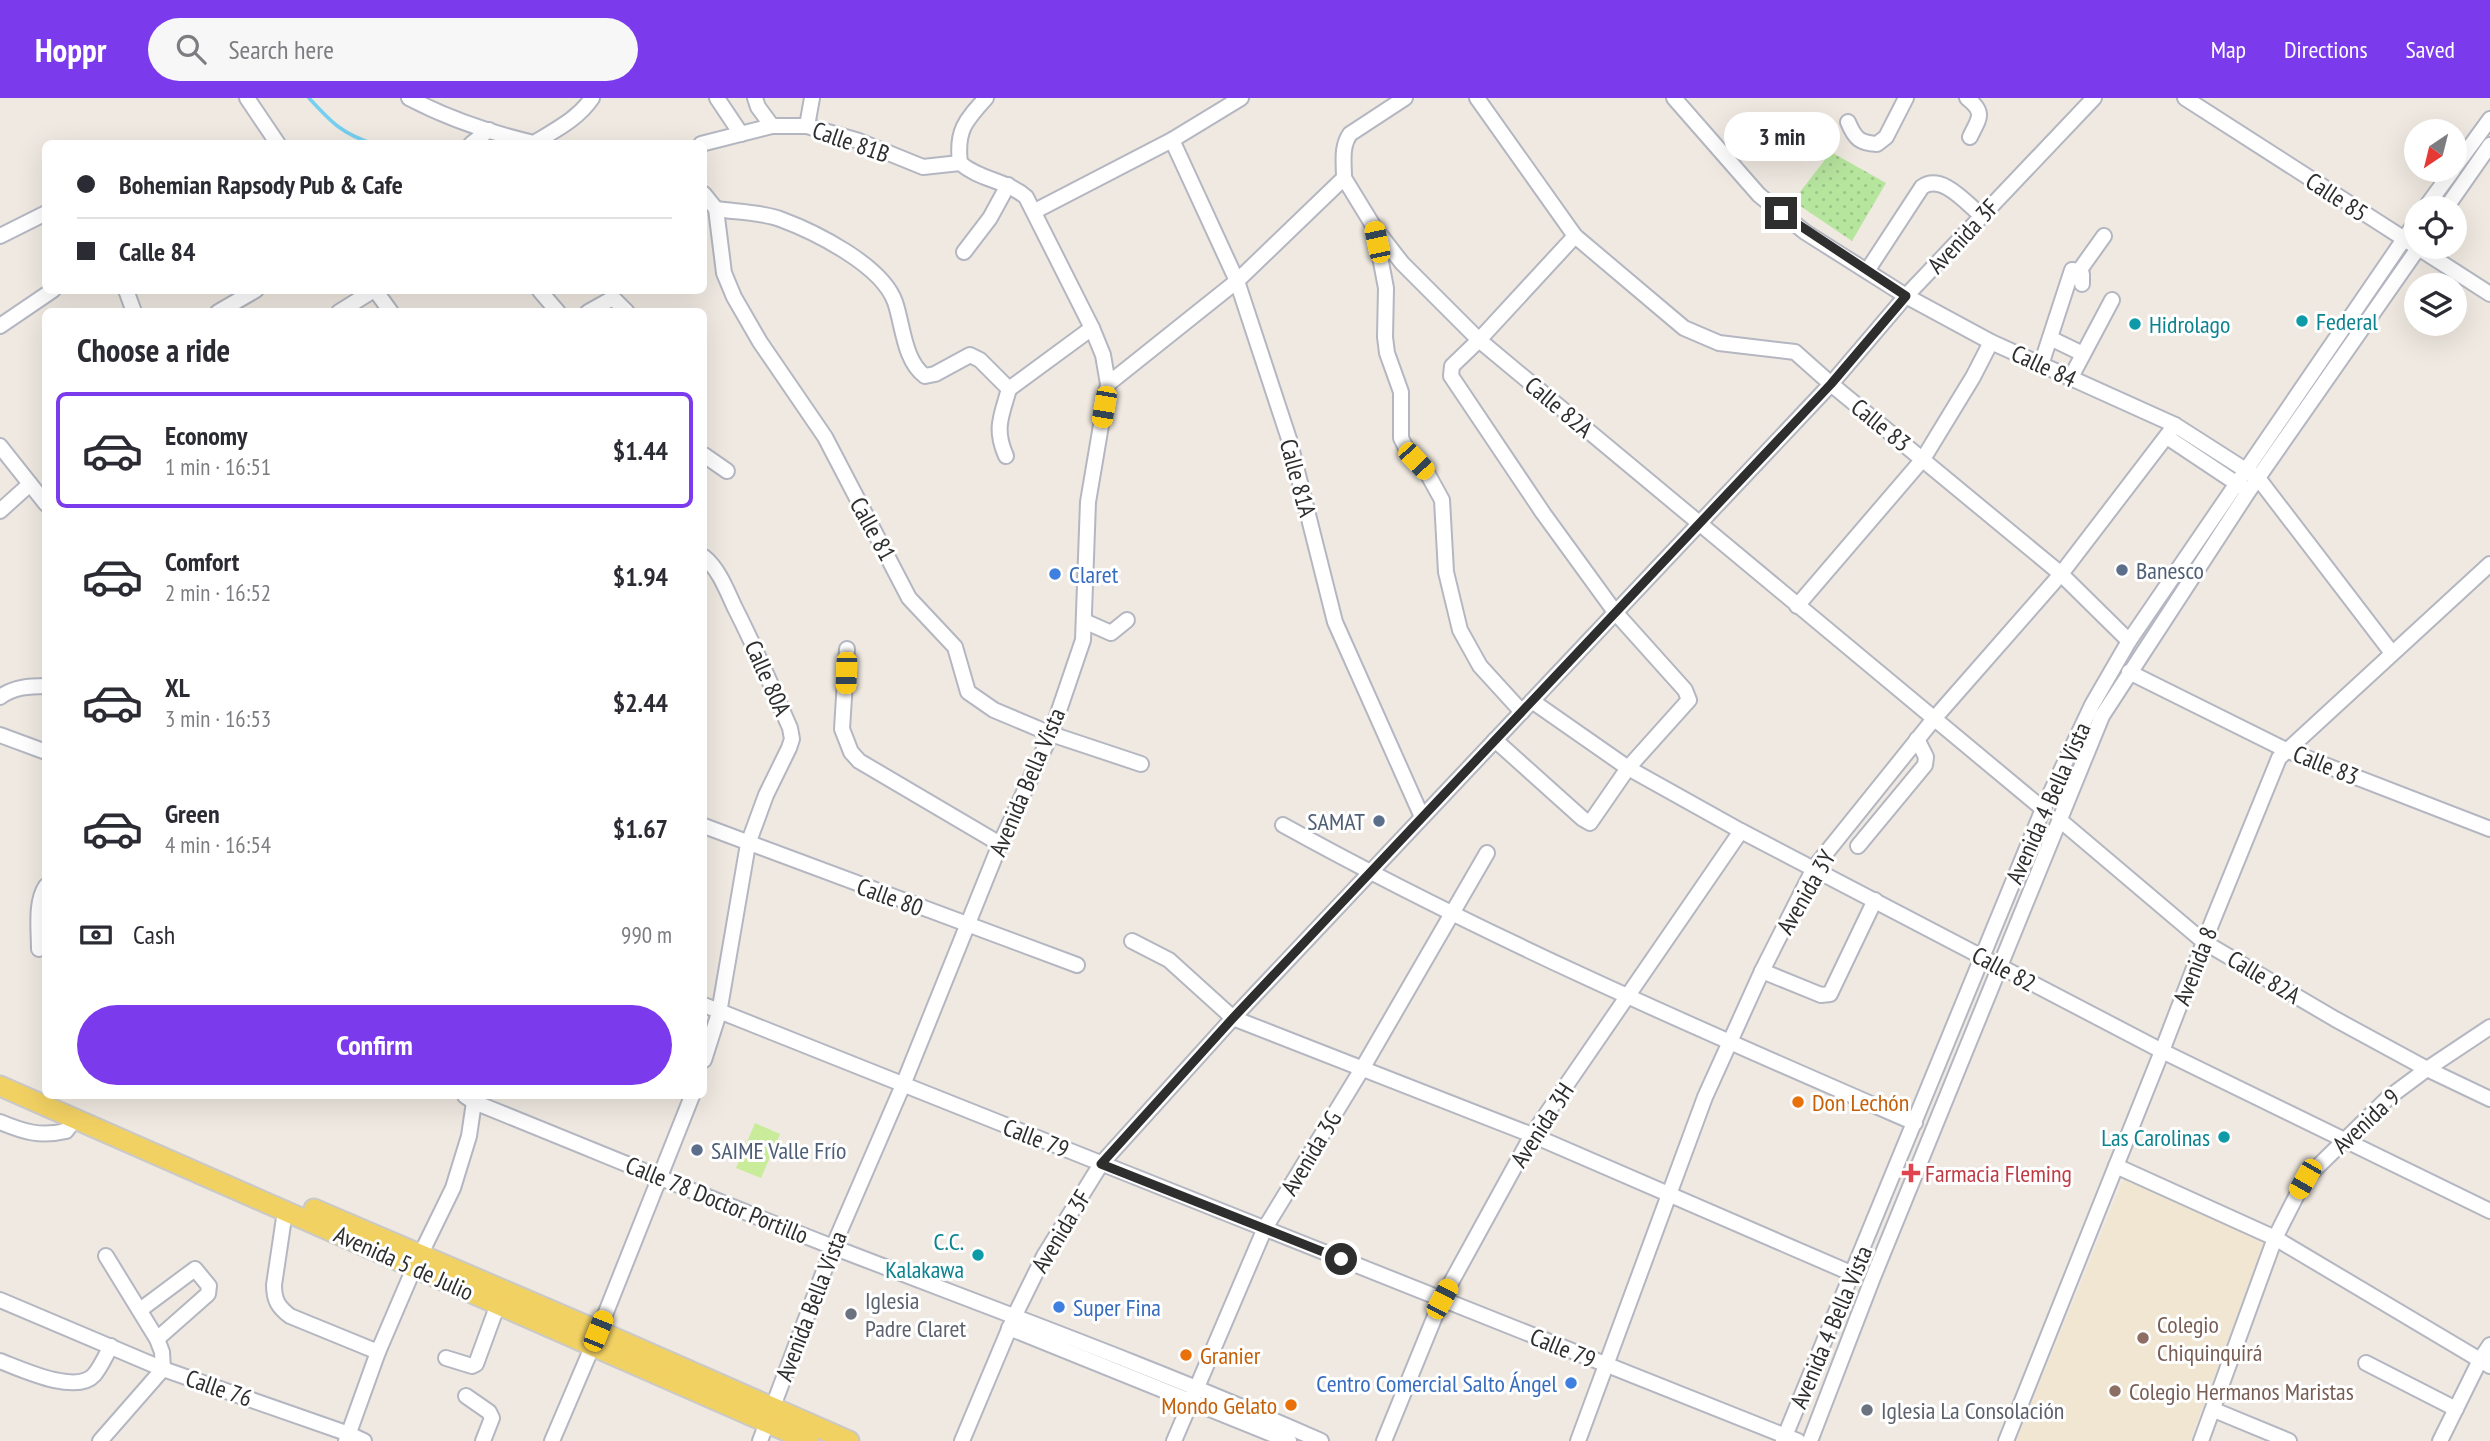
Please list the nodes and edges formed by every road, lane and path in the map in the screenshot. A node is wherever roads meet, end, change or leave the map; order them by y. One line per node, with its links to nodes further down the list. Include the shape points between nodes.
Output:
1 (247, 98): 25 (street)
2 (409, 98): 16 (street)
3 (592, 98): 28 (street)
4 (717, 98): 22 (street)
5 (755, 98): 19 (street)
6 (812, 98): 20 (street)
7 (986, 98): 32 (street, via 959,135)
8 (1241, 98): 24 (street)
9 (1405, 98): 33 (street, via 1350,134 1345,141)
10 (1477, 98): 43 (street, Calle 83)
11 (1674, 98): 49 (street, Calle 84, via 1759,195 1805,232)
12 (1906, 98): 18 (street, via 1886,137 1877,144 1862,143)
13 (1967, 98): 23 (street, via 1980,114)
14 (2094, 98): 40 (street, Avenida 3F)
15 (2185, 98): 45 (street, Calle 85)
16 (430, 103): 21 (street)
17 (2490, 119): 31 (street)
18 (1848, 122)
19 (772, 125): 20 (street, Calle 81B); 22 (street, Calle 81B)
20 (807, 126): 32 (street, Calle 81B, via 923,167)
21 (488, 130): 26 (street); 27 (street)
22 (741, 134): 29 (street, Calle 81B)
23 (1970, 137)
24 (1172, 139): 38 (street); 50 (street, Calle 81A)
25 (275, 140)
26 (476, 140)
27 (525, 140)
28 (541, 140)
29 (707, 142)
30 (2490, 145): 35 (street)
31 (2468, 149)
32 (960, 163): 34 (street, Avenida Bella Vista, via 981,177)
33 (1344, 178): 41 (street, Calle 82A); 50 (street)
34 (1008, 185): 38 (street, Avenida Bella Vista, via 1026,197); 46 (street)
35 (2454, 196)
36 (707, 198): 37 (street)
37 (716, 209): 73 (street, via 778,218 857,257 882,278 894,300 916,370 925,376 935,374 970,355); 107 (street, Calle 81, via 724,273 734,297 825,437 909,598 955,647 968,692 994,710)
38 (1035, 211): 64 (street, Avenida Bella Vista)
39 (42, 215): 42 (street)
40 (1982, 216): 49 (street, via 1944,185 1928,183); 56 (street, Avenida 3F)
41 (1374, 227): 66 (street, Calle 82A, via 1402,263); 104 (street, via 1385,288 1387,352 1401,392 1401,438 1442,500 1446,572 1460,630 1480,666)
42 (0, 236)
43 (1575, 236): 66 (street); 72 (street, Calle 83, via 1684,328 1719,343 1795,352)
44 (2104, 236): 65 (street, via 2081,277 2075,270 2070,273)
45 (2403, 240): 79 (street, Avenida 4 Bella Vista)
46 (964, 252)
47 (2410, 259): 81 (street, Avenida 4 Bella Vista)
48 (2435, 259): 55 (street, Calle 85)
49 (1867, 271): 56 (street, Calle 84)
50 (1237, 281): 71 (street); 115 (street, Calle 81A, via 1289,439 1335,622)
51 (47, 294): 63 (street)
52 (249, 294): 58 (street)
53 (368, 294): 59 (street)
54 (542, 294): 60 (street)
55 (2490, 294)
56 (1906, 296): 67 (street, Calle 84); 72 (street, Avenida 3F)
57 (2112, 300): 68 (street)
58 (225, 308)
59 (346, 308)
60 (554, 308)
61 (596, 308): 62 (street, via 613,298)
62 (623, 308)
63 (0, 326)
64 (1092, 328): 71 (street, Avenida Bella Vista); 73 (street)
65 (2050, 338): 68 (street); 69 (street)
66 (1479, 340): 87 (street, Calle 82A); 94 (street, via 1452,366 1451,376)
67 (1991, 342): 69 (street, Calle 84); 78 (street)
68 (2083, 354): 70 (street)
69 (2041, 365): 70 (street, Calle 84)
70 (2070, 379): 74 (street, Calle 84)
71 (1108, 384): 96 (street, Avenida Bella Vista, via 1088,502)
72 (1831, 384): 78 (street, Calle 83); 87 (street, Avenida 3F)
73 (1009, 389): 76 (street, via 999,440)
74 (2171, 431): 79 (street, Calle 84); 82 (street, Calle 84); 90 (street, Avenida 3Y)
75 (0, 446): 83 (street)
76 (1006, 456)
77 (707, 457): 80 (street)
78 (1923, 459): 90 (street, Calle 83); 93 (street)
79 (2245, 469): 81 (street, Calle 84); 82 (street, Avenida 4 Bella Vista)
80 (727, 471)
81 (2258, 478): 84 (street, Avenida 4 Bella Vista); 99 (street, Calle 84)
82 (2235, 483): 84 (street, Calle 84); 97 (street, Avenida 4 Bella Vista)
83 (30, 484): 85 (street); 86 (street)
84 (2248, 492): 100 (street, Avenida 4 Bella Vista)
85 (42, 499)
86 (0, 511)
87 (1699, 524): 93 (street, Calle 82A); 94 (street, Avenida 3F)
88 (707, 560): 92 (street, Calle 80A)
89 (2490, 564): 99 (street, Avenida 8)
90 (2061, 574): 97 (street, Calle 83); 105 (street, Avenida 3Y)
91 (707, 577): 92 (street)
92 (723, 582): 121 (street, Calle 80A, via 792,739)
93 (1797, 606): 105 (street, Calle 82A)
94 (1615, 612): 103 (street, Avenida 3F); 113 (street, via 1689,700)
95 (1128, 620): 96 (street, via 1111,633)
96 (1084, 621): 107 (street, Avenida Bella Vista, via 1083,640)
97 (2129, 641): 114 (street, Avenida 4 Bella Vista, via 2092,705)
98 (847, 649): 122 (street, via 842,729 851,752)
99 (2392, 653): 111 (street, Avenida 8)
100 (2129, 673): 111 (street, Calle 83); 116 (street, Avenida 4 Bella Vista, via 2102,716)
101 (42, 686): 102 (street, via 20,687)
102 (0, 697)
103 (1532, 701): 104 (street, Avenida 3F); 113 (street, Calle 82)
104 (1522, 712): 109 (street, Avenida 3F)
105 (1933, 720): 108 (street, Avenida 3Y); 114 (street, Calle 82A)
106 (0, 734): 110 (street)
107 (1051, 734): 112 (street, Calle 81); 122 (street, Avenida Bella Vista)
108 (1917, 739): 123 (street, via 1925,765); 125 (street, Avenida 3Y)
109 (1495, 740): 113 (street, via 1586,822 1593,821); 115 (street, Avenida 3F)
110 (42, 750)
111 (2286, 750): 119 (street, Calle 83); 132 (street, Avenida 8)
112 (1141, 764)
113 (1628, 768): 120 (street, Calle 82)
114 (2043, 809): 134 (street, Avenida 4 Bella Vista)
115 (1422, 817): 126 (street, Avenida 3F)
116 (2061, 821): 132 (street, Calle 82A); 136 (street, Avenida 4 Bella Vista)
117 (1283, 825): 126 (street)
118 (707, 827): 121 (street, Calle 80)
119 (2490, 829)
120 (1741, 831): 125 (street, Calle 82); 138 (street, Avenida 3H)
121 (748, 844): 130 (street, Calle 80); 140 (street, Calle 80A)
122 (1000, 844): 130 (street, Avenida Bella Vista)
123 (1858, 846)
124 (1488, 853): 129 (street, Avenida 3G)
125 (1814, 868): 128 (street, Calle 82); 137 (street, Avenida 3Y)
126 (1371, 874): 129 (street); 141 (street, Avenida 3F)
127 (42, 891): 133 (street)
128 (1875, 900): 134 (street, Calle 82); 137 (street, via 1830,994 1821,995)
129 (1452, 914): 138 (street); 146 (street, Avenida 3G)
130 (968, 926): 135 (street, Calle 80); 149 (street, Avenida Bella Vista)
131 (1132, 941): 141 (street, via 1169,960)
132 (2204, 942): 145 (street, Avenida 8); 147 (street, Calle 82A)
133 (39, 949)
134 (1981, 957): 136 (street, Calle 82); 158 (street, Avenida 4 Bella Vista)
135 (1077, 965)
136 (1999, 967): 145 (street, Calle 82); 208 (street, Avenida 4 Bella Vista)
137 (1762, 971): 143 (street, Avenida 3Y)
138 (1629, 996): 143 (street); 159 (street, Avenida 3H)
139 (707, 1007): 140 (street, Calle 79)
140 (719, 1013): 144 (street, Calle 80A); 149 (street, Calle 79)
141 (1233, 1018): 146 (street); 161 (street, Avenida 3F)
142 (2490, 1027): 147 (street, Avenida 9)
143 (1729, 1042): 158 (street); 164 (street, Avenida 3Y)
144 (707, 1051)
145 (2162, 1051): 160 (street, Calle 82); 162 (street, Avenida 8)
146 (1362, 1069): 159 (street); 167 (street, Avenida 3G)
147 (2427, 1069): 155 (street, Calle 82A); 160 (street, Avenida 9)
148 (0, 1072): 151 (main road)
149 (903, 1085): 161 (street, Calle 79); 169 (street, Avenida Bella Vista)
150 (0, 1086): 156 (main road, Avenida 5 de Julio)
151 (42, 1091)
152 (59, 1099): 171 (main road, Avenida 5 de Julio)
153 (469, 1099): 163 (street, Calle 78 Doctor Portillo); 171 (street, via 469,1136 453,1188)
154 (691, 1099): 163 (street)
155 (2490, 1099)
156 (75, 1119): 157 (street, via 66,1131 48,1135); 165 (main road, Avenida 5 de Julio)
157 (0, 1122)
158 (1915, 1123): 172 (street, Avenida 4 Bella Vista)
159 (1532, 1135): 164 (street); 173 (street, Avenida 3H)
160 (2344, 1140): 166 (street, Calle 82); 168 (street, Avenida 9, via 2305,1179)
161 (1101, 1164): 167 (street, Calle 79); 177 (street, Avenida 3F, via 1044,1255)
162 (2116, 1166): 168 (street); 209 (street, Avenida 8)
163 (659, 1177): 169 (street, Calle 78 Doctor Portillo); 178 (street)
164 (1670, 1193): 172 (street); 187 (street, Avenida 3Y)
165 (285, 1211): 171 (main road, Avenida 5 de Julio); 182 (street, via 274,1285 280,1309)
166 (2490, 1211)
167 (1265, 1228): 173 (street, Calle 79); 189 (street, Avenida 3G)
168 (2275, 1238): 186 (street); 192 (street, Avenida 9)
169 (833, 1247): 177 (street, Calle 78 Doctor Portillo); 193 (street, Avenida Bella Vista)
170 (106, 1256): 176 (street)
171 (417, 1261): 175 (main road, Avenida 5 de Julio); 178 (main road, Avenida 5 de Julio); 182 (street)
172 (1853, 1274): 195 (street, Avenida 4 Bella Vista)
173 (1442, 1299): 187 (street, Calle 79); 206 (street, Avenida 3H)
174 (0, 1300): 181 (street)
175 (498, 1304): 178 (main road, Avenida 5 de Julio); 183 (street, via 475,1364 472,1367)
176 (140, 1310): 179 (street); 179 (street, via 195,1269 209,1286 208,1294)
177 (1012, 1321): 189 (street, Calle 78 Doctor Portillo); 202 (street, Avenida 3F)
178 (596, 1338): 193 (main road, Avenida 5 de Julio); 199 (street)
179 (157, 1339): 188 (street)
180 (2490, 1345): 186 (street)
181 (111, 1346): 184 (street, via 95,1374 75,1383 51,1380); 188 (street)
182 (378, 1352): 194 (street)
183 (446, 1358)
184 (0, 1361)
185 (2366, 1363): 191 (street)
186 (2485, 1363): 191 (street)
187 (1605, 1366): 195 (street, Calle 79); 207 (street, Avenida 3Y)
188 (163, 1369): 194 (street, Calle 76); 196 (street, Calle 76)
189 (1194, 1393): 203 (street, Avenida 3G); 204 (street, Calle 78 Doctor Portillo); 205 (street, Calle 78 Doctor Portillo)
190 (466, 1396): 198 (street, via 492,1419)
191 (2456, 1409): 212 (street)
192 (2214, 1410): 210 (street, Avenida 9); 211 (street)
193 (766, 1424): 200 (main road, Avenida 5 de Julio); 201 (main road, Avenida 5 de Julio)
194 (347, 1437): 197 (street, Calle 76)
195 (1789, 1439)
196 (100, 1441)
197 (364, 1441)
198 (483, 1441)
199 (552, 1441)
200 (809, 1441)
201 (849, 1441)
202 (962, 1441)
203 (1174, 1441)
204 (1289, 1441)
205 (1321, 1441)
206 (1384, 1441)
207 (1578, 1441)
208 (1810, 1441)
209 (2006, 1441)
210 (2201, 1441)
211 (2289, 1441)
212 (2440, 1441)

